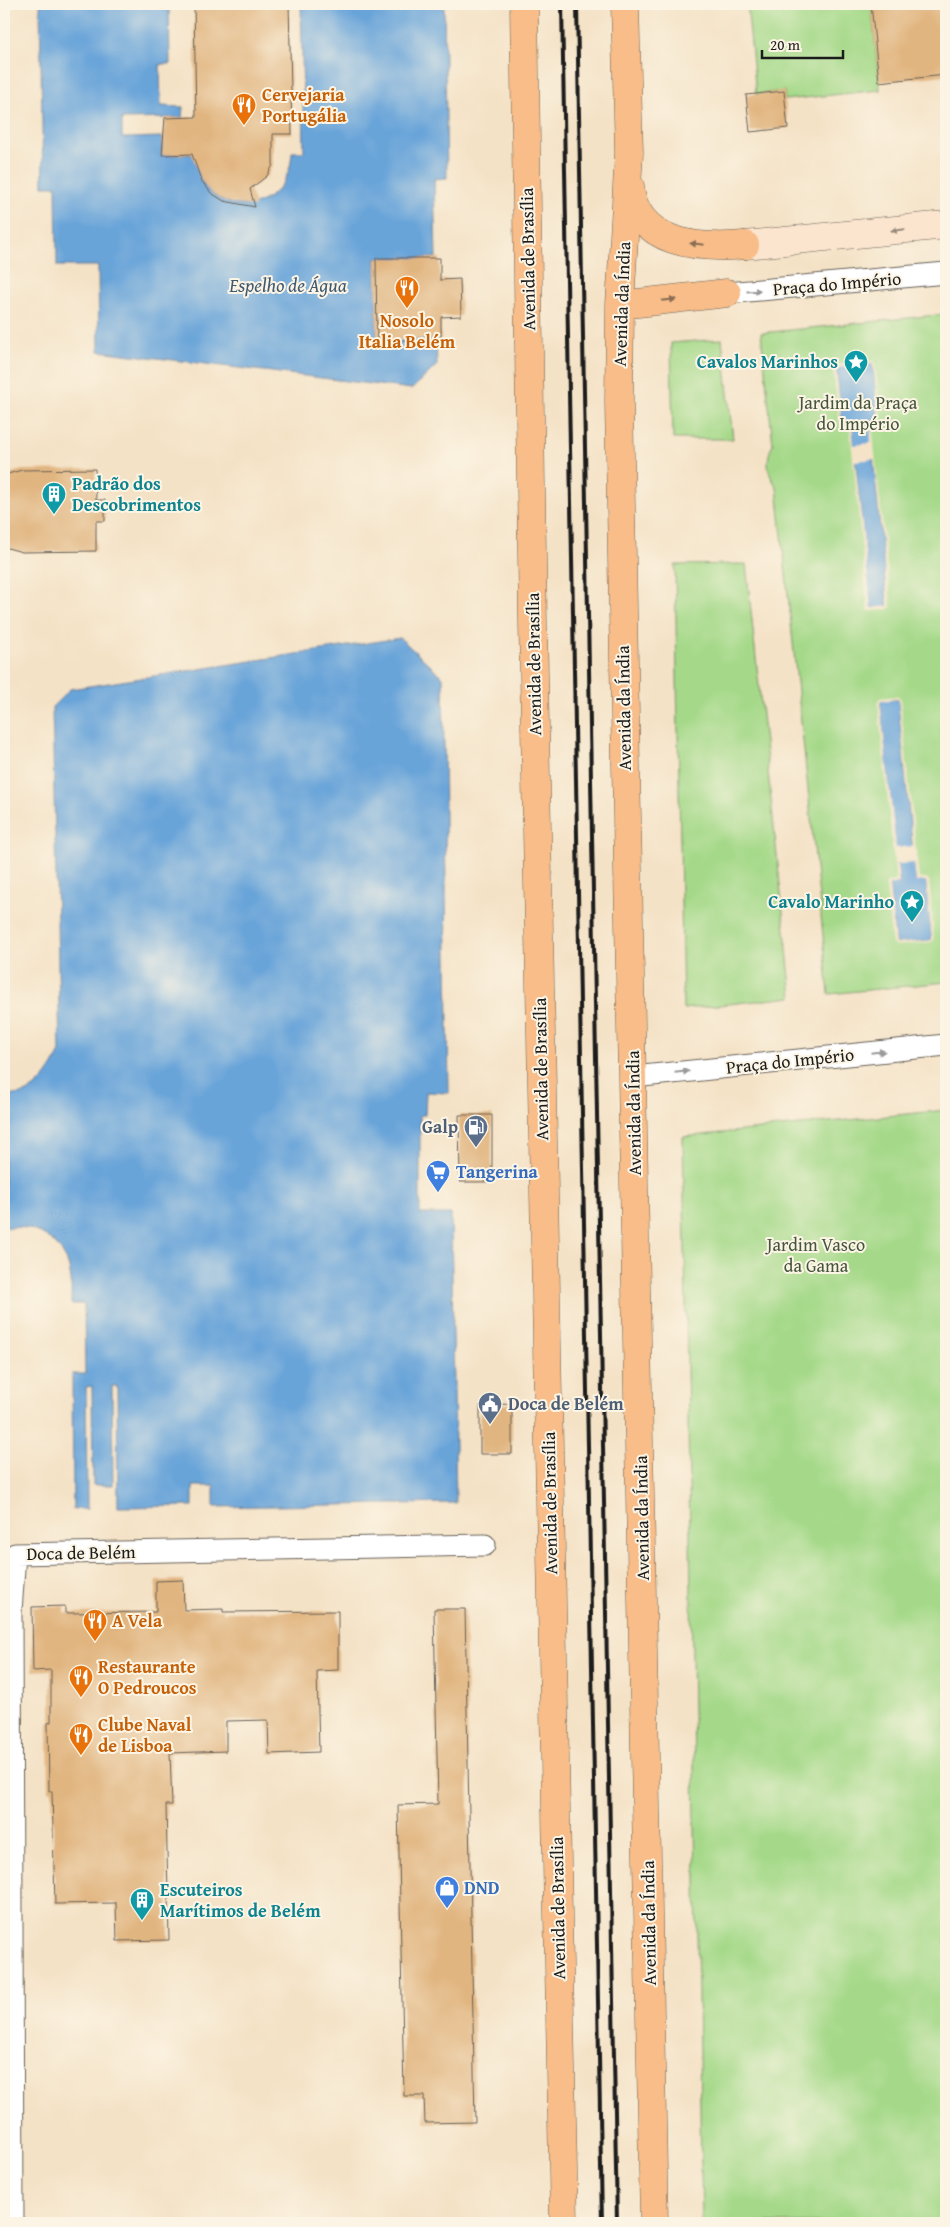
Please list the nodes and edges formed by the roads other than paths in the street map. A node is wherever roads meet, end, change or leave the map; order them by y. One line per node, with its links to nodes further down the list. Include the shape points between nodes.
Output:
1 (524, 4): 13 (main road, Avenida de Brasília)
2 (625, 4): 3 (main road, Avenida da Índia)
3 (629, 153): 5 (main road, one-way to 3, via 722,247 685,243 655,232 638,214 634,204); 8 (main road, Avenida da Índia)
4 (946, 225): 5 (street, one-way to 5)
5 (745, 245)
6 (946, 273): 7 (street, Praça do Império, one-way to 6)
7 (727, 293): 8 (main road, one-way to 7)
8 (620, 305): 10 (main road, Avenida da Índia, via 624,718)
9 (946, 1045): 10 (street, Praça do Império, one-way to 9)
10 (633, 1077): 14 (main road, Avenida da Índia)
11 (485, 1545): 12 (street, Doca de Belém, via 15,1554 11,1612)
12 (13, 2223)
13 (564, 2223)
14 (654, 2223)

